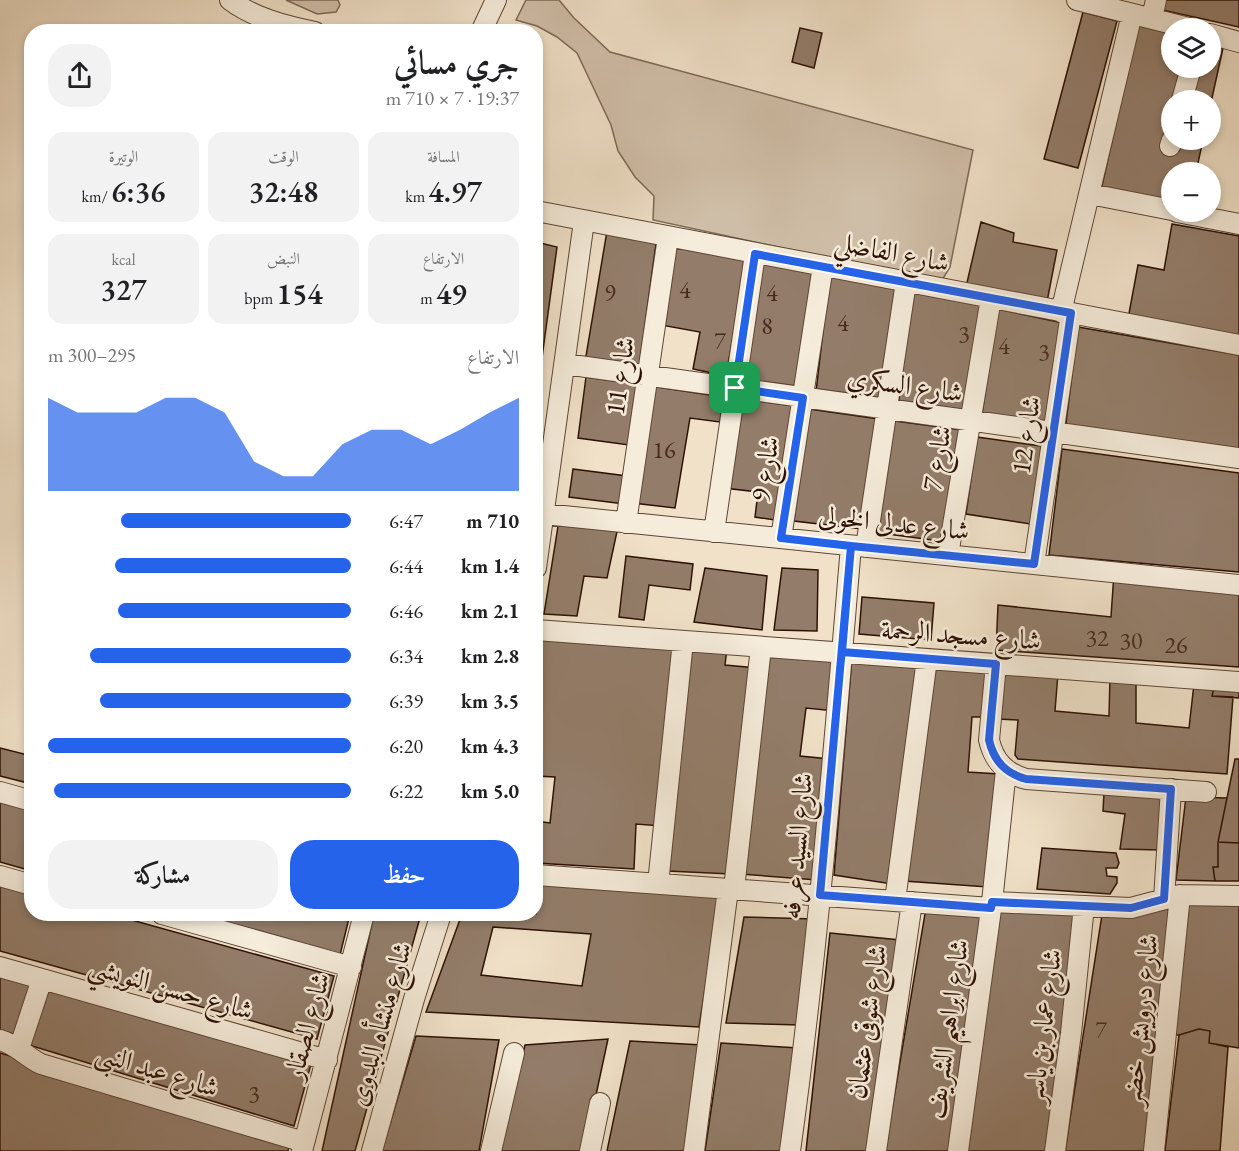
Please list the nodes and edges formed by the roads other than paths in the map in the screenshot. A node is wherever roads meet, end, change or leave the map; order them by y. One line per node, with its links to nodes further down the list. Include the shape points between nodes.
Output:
1 (230, 0): 7 (street)
2 (496, 0): 8 (street)
3 (1077, 0): 5 (street)
4 (1154, 9): 5 (street); 6 (street)
5 (1132, 14): 11 (street, شارع 12)
6 (1171, 18)
7 (280, 24)
8 (485, 24)
9 (1221, 37): 10 (street)
10 (1239, 42)
11 (1090, 194): 12 (street); 22 (street, شارع 12)
12 (1161, 208)
13 (543, 212): 14 (street, شارع الفاضلي)
14 (584, 221): 17 (street, شارع الفاضلي); 24 (street)
15 (1221, 221): 16 (street)
16 (1239, 224)
17 (668, 237): 18 (street, شارع الفاضلي); 25 (street, شارع 11)
18 (755, 254): 19 (street, شارع الفاضلي); 26 (street)
19 (823, 266): 20 (street, شارع الفاضلي); 27 (street, شارع 9)
20 (906, 282): 21 (street, شارع الفاضلي); 28 (street, شارع السيد عرفه)
21 (991, 298): 22 (street, شارع الفاضلي); 29 (street, شارع 7)
22 (1066, 312): 23 (street, شارع الفاضلي); 30 (street, شارع 12)
23 (1239, 345)
24 (564, 363): 25 (street, شارع السكري); 32 (street)
25 (647, 375): 26 (street, شارع السكري); 34 (street, شارع 11)
26 (735, 388): 27 (street, شارع السكري); 35 (street)
27 (803, 398): 28 (street, شارع السكري); 36 (street, شارع 9)
28 (886, 409): 29 (street, شارع السكري); 37 (street, شارع السيد عرفه)
29 (971, 421): 30 (street, شارع السكري); 38 (street, شارع 7)
30 (1054, 433): 31 (street, شارع السكري); 39 (street, شارع 12)
31 (1239, 458)
32 (544, 514): 33 (street); 34 (street, شارع عدلى الخولى)
33 (543, 521)
34 (626, 523): 35 (street, شارع عدلى الخولى)
35 (714, 532): 36 (street, شارع عدلى الخولى)
36 (781, 538): 37 (street, شارع عدلى الخولى)
37 (859, 546): 38 (street, شارع عدلى الخولى); 44 (street, شارع السيد عرفه)
38 (948, 555): 39 (street, شارع عدلى الخولى)
39 (1034, 564): 40 (street, شارع عدلى الخولى)
40 (1239, 585)
41 (543, 631): 42 (street, شارع مسجد الرحمة)
42 (683, 641): 43 (street, شارع مسجد الرحمة); 56 (street)
43 (761, 647): 44 (street, شارع مسجد الرحمة); 57 (street)
44 (842, 652): 45 (street, شارع مسجد الرحمة); 58 (street, شارع السيد عرفه)
45 (927, 659): 46 (street, شارع مسجد الرحمة); 61 (street, شارع شوقى عثمان)
46 (996, 664): 47 (street, شارع مسجد الرحمة); 48 (street, via 989,740 997,762)
47 (1239, 682)
48 (1006, 770): 49 (street, via 1026,779); 62 (street, شارع ابراهيم الشريف)
49 (1171, 789): 51 (street); 60 (street, شارع درويش خضر)
50 (0, 792): 52 (street)
51 (1206, 792)
52 (24, 799)
53 (0, 876): 55 (street)
54 (543, 876): 56 (street)
55 (24, 883)
56 (658, 884): 57 (street)
57 (731, 889): 58 (street); 79 (street)
58 (820, 895): 61 (street); 80 (street, شارع السيد عرفه)
59 (1239, 896): 60 (street)
60 (1172, 897): 63 (street, via 1131,908); 84 (street, شارع درويش خضر)
61 (904, 901): 62 (street); 81 (street, شارع شوقى عثمان)
62 (992, 905): 63 (street); 82 (street, شارع ابراهيم الشريف)
63 (1084, 906): 83 (street, شارع عمار بن ياسر)
64 (187, 921): 68 (street)
65 (362, 921): 68 (street, شارع الصقار)
66 (439, 921): 76 (street, شارع منشأه البدوى)
67 (0, 967): 69 (street, شارع حسن النويشي)
68 (351, 967): 73 (street, شارع الصقار)
69 (42, 979): 71 (street); 73 (street, شارع حسن النويشي)
70 (0, 1040): 71 (street, شارع عبد النبى)
71 (19, 1049): 75 (street, شارع عبد النبى, via 41,1064)
72 (514, 1053): 77 (street)
73 (327, 1060): 75 (street, شارع الصقار)
74 (600, 1103): 78 (street)
75 (303, 1147)
76 (372, 1151)
77 (491, 1151)
78 (590, 1151)
79 (694, 1151)
80 (790, 1151)
81 (876, 1151)
82 (958, 1151)
83 (1055, 1151)
84 (1154, 1151)

